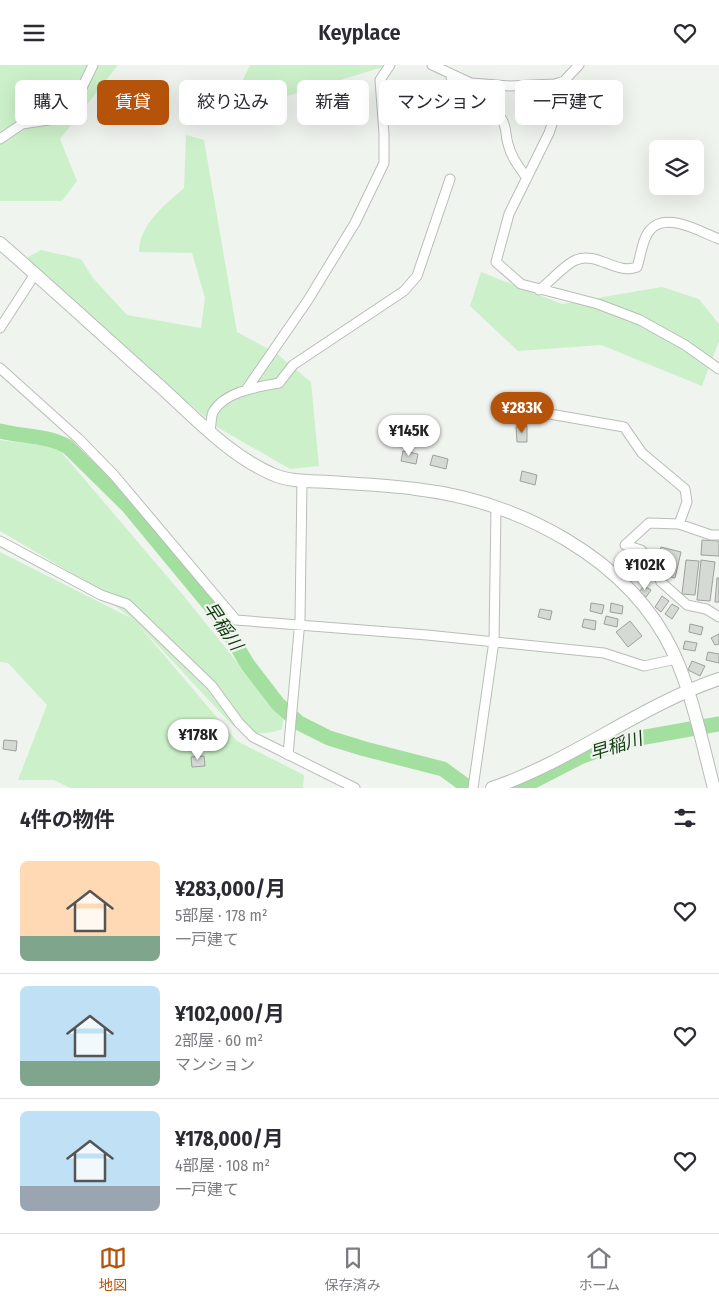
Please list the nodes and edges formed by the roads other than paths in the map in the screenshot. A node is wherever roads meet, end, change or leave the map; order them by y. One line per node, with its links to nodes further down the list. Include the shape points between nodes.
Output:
1 (93, 65): 9 (street, via 78,96 61,118 22,124)
2 (390, 65): 19 (street, via 380,80 384,163 355,223 308,300)
3 (432, 65): 5 (street)
4 (579, 65): 6 (street)
5 (451, 75): 7 (street, via 471,83); 10 (street, via 452,86 486,105 501,119 506,126 513,159)
6 (565, 80)
7 (515, 86)
8 (552, 125): 10 (street)
9 (0, 139)
10 (527, 178): 15 (street, via 509,214 496,262 520,284)
11 (450, 179): 19 (street, via 418,276 404,291 293,365 279,383)
12 (719, 239): 15 (street, via 676,223 662,223 650,229 637,267 624,270 593,258 579,258)
13 (0, 243): 14 (street)
14 (36, 274): 16 (street); 21 (street)
15 (539, 290): 18 (street, via 598,304 640,320)
16 (0, 328)
17 (0, 368): 28 (street, via 114,475 236,620)
18 (719, 369)
19 (246, 390): 21 (street, via 225,400 213,413)
20 (550, 414): 24 (street, via 624,427 642,453 685,489 687,502)
21 (210, 431): 22 (street, via 262,469 276,476)
22 (302, 481): 23 (street, via 450,493); 28 (street)
23 (496, 509): 29 (street); 30 (street, via 518,516 590,555 637,598 657,624)
24 (678, 524): 25 (street); 27 (street, via 649,523 625,545 641,551 653,563 661,582 687,605 706,609)
25 (719, 535)
26 (0, 541): 33 (street, via 134,609 212,686 253,737)
27 (719, 617)
28 (299, 625): 29 (street); 33 (street)
29 (494, 641): 30 (street, via 604,653 644,666); 35 (street)
30 (676, 659): 32 (street)
31 (719, 679): 32 (street)
32 (688, 689): 36 (street, via 556,761); 37 (street)
33 (288, 755): 34 (street)
34 (354, 788)
35 (473, 788)
36 (492, 788)
37 (714, 788)

